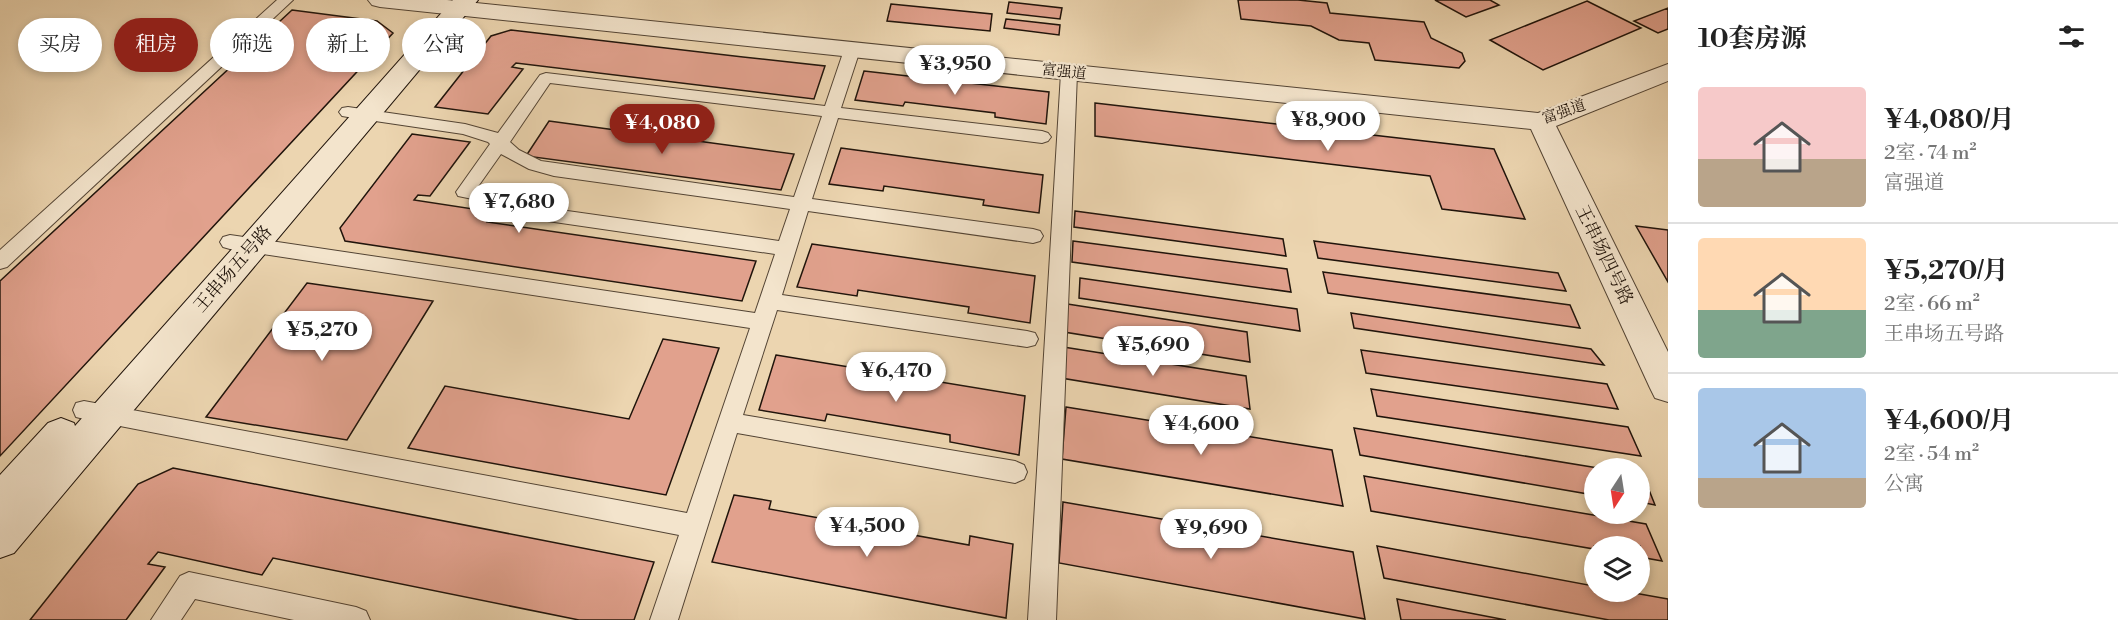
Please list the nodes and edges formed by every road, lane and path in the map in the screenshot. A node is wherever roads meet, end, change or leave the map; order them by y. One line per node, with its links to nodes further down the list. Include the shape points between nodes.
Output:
1 (286, 0): 16 (lane)
2 (380, 0): 3 (street, 富强道)
3 (453, 4): 4 (street, 富强道); 8 (street, 王串场五号路)
4 (852, 50): 6 (street, 富强道); 7 (lane)
5 (1668, 72): 9 (street, 富强道)
6 (1069, 73): 9 (street, 富强道); 30 (lane)
7 (831, 112): 10 (lane); 11 (lane, via 546,78); 12 (lane)
8 (358, 113): 11 (lane, via 465,129); 14 (street, 王串场五号路)
9 (1541, 122): 20 (street, 王串场四号路)
10 (1042, 137)
11 (500, 143): 12 (lane, via 513,154 554,170); 15 (lane, via 465,192 502,199 520,211)
12 (801, 204): 13 (lane); 15 (lane)
13 (1032, 236)
14 (241, 244): 18 (lane); 21 (street, 王串场五号路)
15 (786, 249): 17 (lane)
16 (0, 262)
17 (769, 301): 18 (lane); 19 (lane)
18 (762, 322): 22 (lane)
19 (1027, 339)
20 (1668, 388)
21 (96, 412): 24 (street, 王串场五号路); 25 (lane); 26 (street, 王串场五号路)
22 (729, 422): 23 (lane); 25 (lane)
23 (1015, 472)
24 (0, 502)
25 (695, 526): 29 (lane)
26 (0, 540)
27 (165, 620): 28 (lane, via 189,585)
28 (356, 620)
29 (664, 620)
30 (1042, 620)

